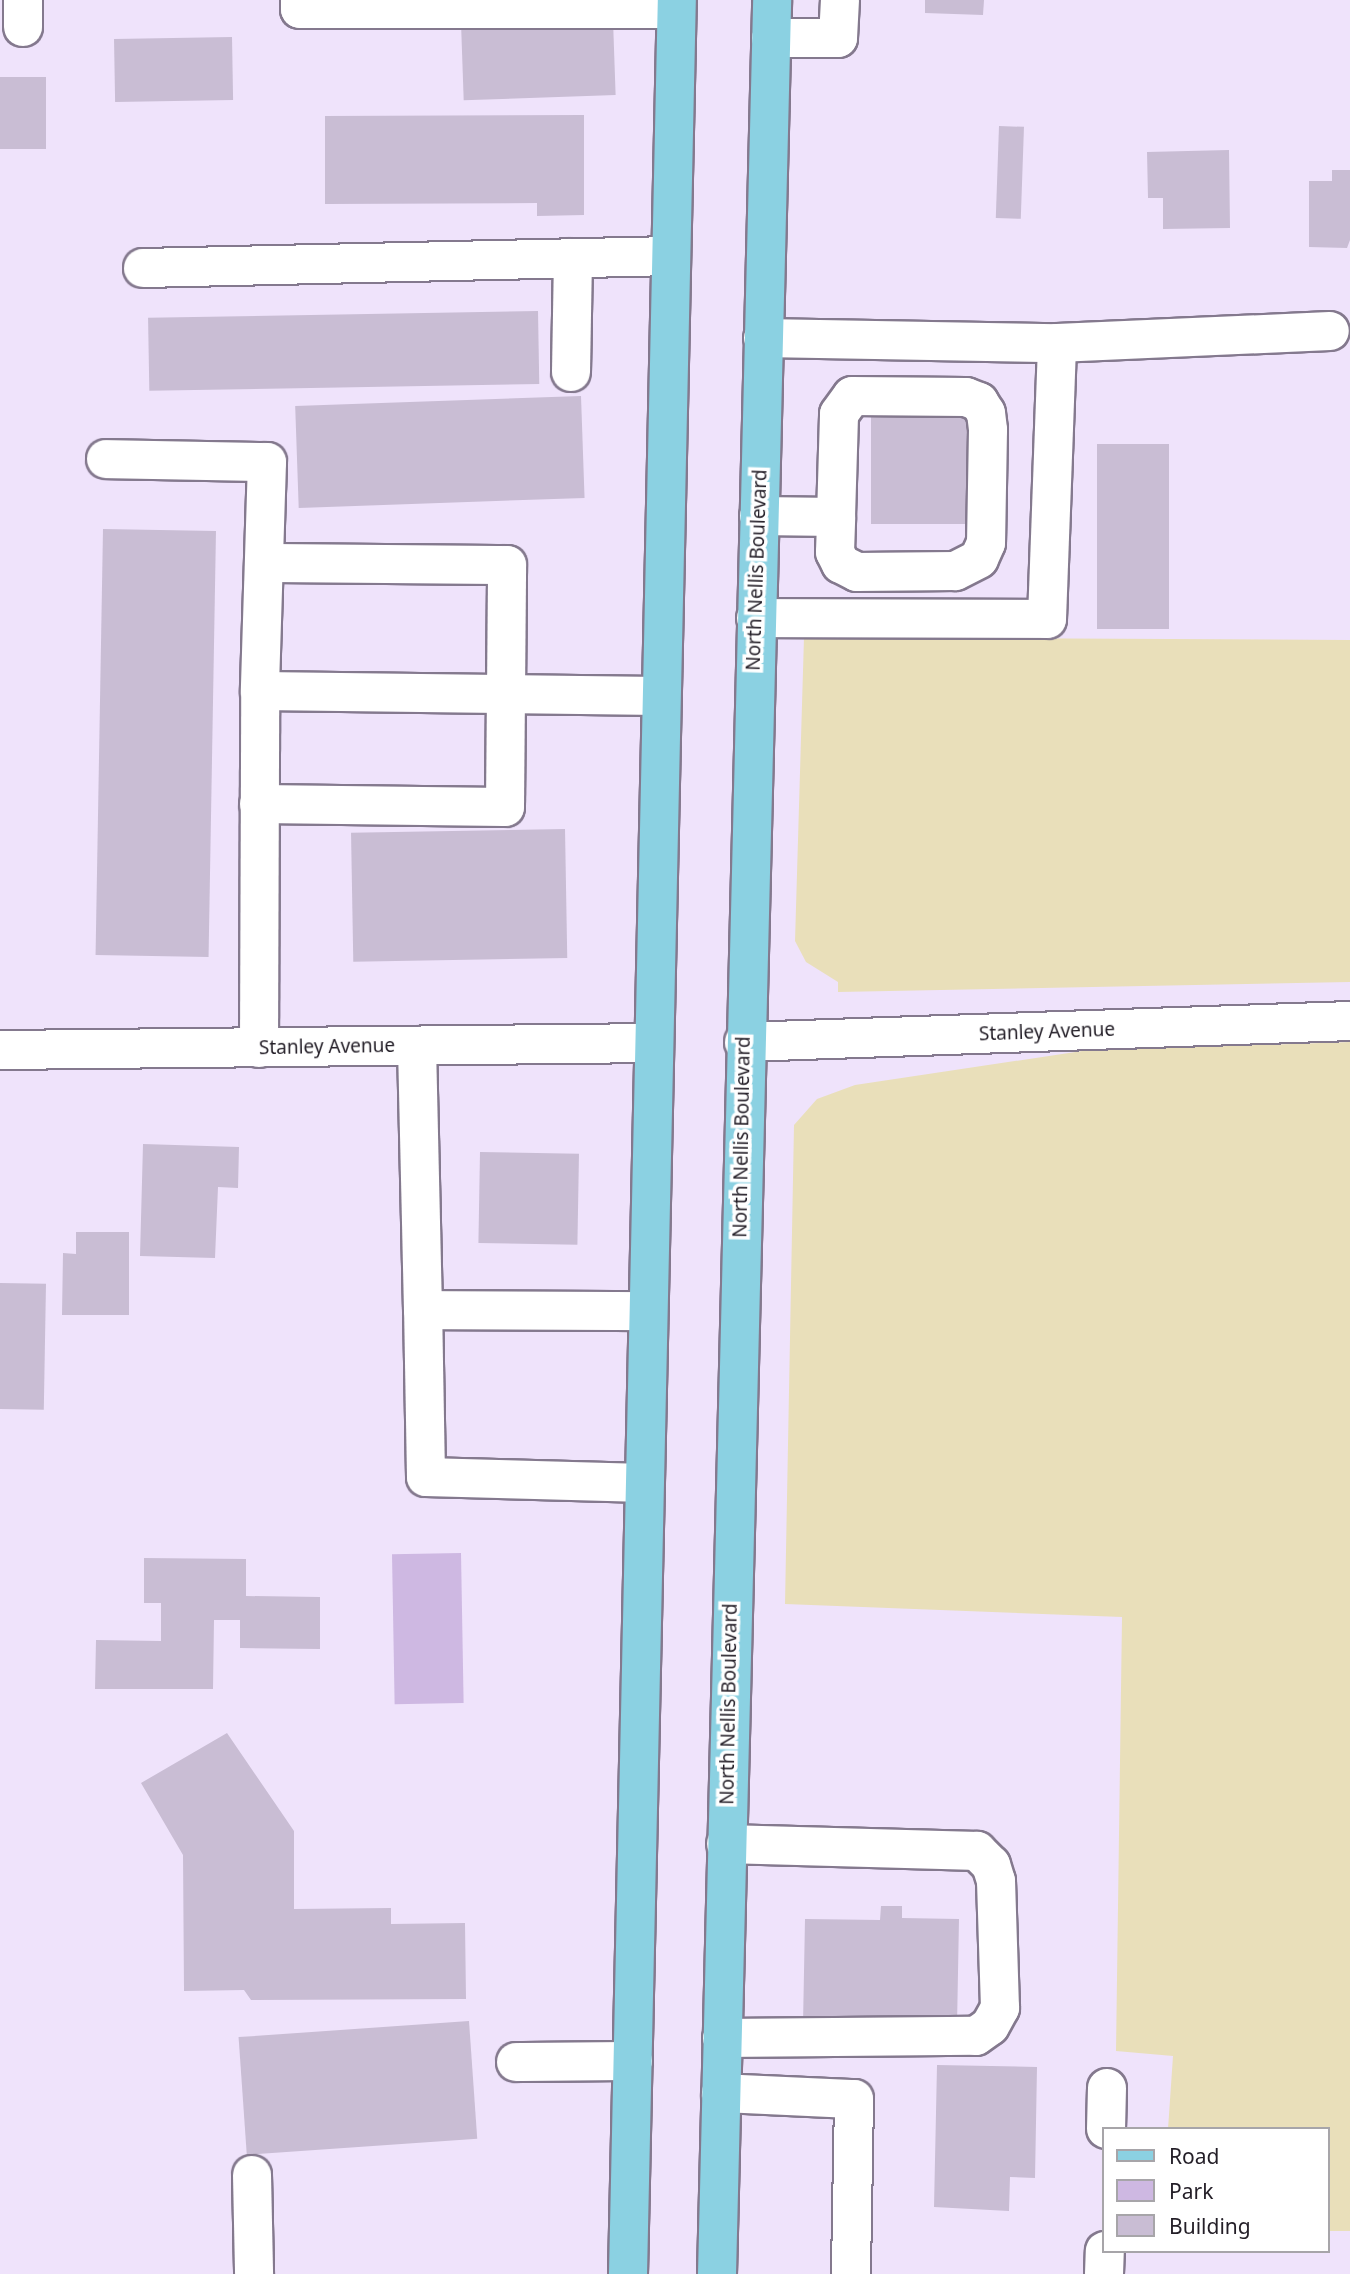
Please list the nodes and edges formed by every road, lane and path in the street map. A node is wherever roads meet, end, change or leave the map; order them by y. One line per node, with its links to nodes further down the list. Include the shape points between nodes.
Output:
1 (300, 0): 4 (street, via 300,9)
2 (772, 0): 5 (main road, North Nellis Boulevard)
3 (840, 0): 5 (street, via 838,37)
4 (676, 4): 6 (main road)
5 (771, 38): 10 (main road, North Nellis Boulevard)
6 (671, 256): 7 (street); 20 (main road)
7 (573, 258): 8 (street); 12 (street)
8 (143, 268)
9 (1330, 331): 11 (street)
10 (763, 338): 11 (street); 14 (main road, North Nellis Boulevard)
11 (1057, 343): 17 (street, via 1047,619)
12 (571, 373)
13 (106, 459): 16 (street, via 267,462)
14 (759, 516): 15 (street); 17 (main road, North Nellis Boulevard)
15 (836, 517): 15 (street, via 839,414 852,396 966,397 979,402 988,430 986,543 979,559 955,571 856,572 841,564 835,552)
16 (264, 563): 18 (street); 19 (street, via 507,565)
17 (756, 618): 23 (main road, North Nellis Boulevard)
18 (260, 691): 19 (street); 21 (street)
19 (506, 694): 20 (street); 21 (street, via 505,807)
20 (661, 696): 24 (main road)
21 (260, 804): 26 (street)
22 (1350, 1021): 23 (street, Stanley Avenue)
23 (744, 1042): 31 (main road, North Nellis Boulevard)
24 (653, 1043): 25 (street, Stanley Avenue); 29 (main road)
25 (417, 1046): 26 (street, Stanley Avenue); 28 (street)
26 (259, 1048): 27 (street, Stanley Avenue)
27 (0, 1049)
28 (423, 1310): 29 (street); 30 (street, via 426,1477)
29 (648, 1311): 30 (main road)
30 (645, 1483): 33 (main road)
31 (726, 1844): 32 (main road, North Nellis Boulevard); 32 (street, via 977,1851 996,1881 1000,2008 990,2026 976,2036)
32 (722, 2038): 36 (main road, North Nellis Boulevard)
33 (633, 2061): 34 (street); 41 (main road)
34 (516, 2062)
35 (1107, 2088): 37 (street)
36 (721, 2093): 42 (main road, North Nellis Boulevard); 43 (street, via 854,2099)
37 (1107, 2127)
38 (252, 2175): 40 (street)
39 (1105, 2253): 44 (street)
40 (254, 2274)
41 (628, 2274)
42 (717, 2274)
43 (850, 2274)
44 (1104, 2274)

